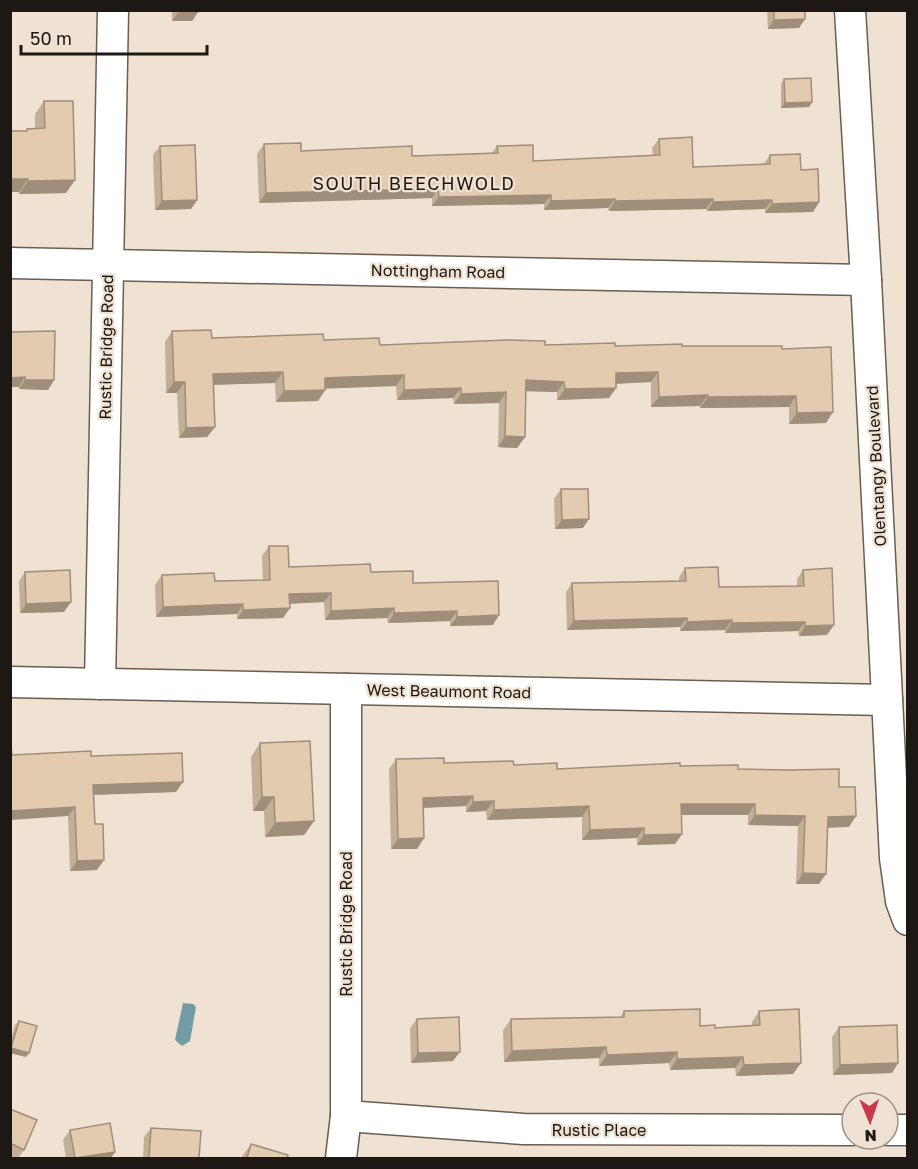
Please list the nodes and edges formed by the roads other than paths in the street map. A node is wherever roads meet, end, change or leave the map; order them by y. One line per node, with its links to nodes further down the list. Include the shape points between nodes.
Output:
1 (113, 10): 4 (street, Rustic Bridge Road)
2 (850, 10): 5 (street, Olentangy Boulevard)
3 (10, 263): 4 (street, Nottingham Road)
4 (108, 265): 5 (street, Nottingham Road); 7 (street, Rustic Bridge Road)
5 (867, 280): 9 (street, Olentangy Boulevard)
6 (10, 682): 7 (street, West Beaumont Road)
7 (100, 684): 8 (street, West Beaumont Road)
8 (346, 689): 9 (street, West Beaumont Road); 11 (street, Rustic Bridge Road)
9 (888, 700): 10 (street, Olentangy Boulevard, via 895,858)
10 (908, 920)
11 (346, 1116): 12 (street, Rustic Place, via 523,1130); 13 (street, Rustic Bridge Road)
12 (840, 1130)
13 (341, 1158)

